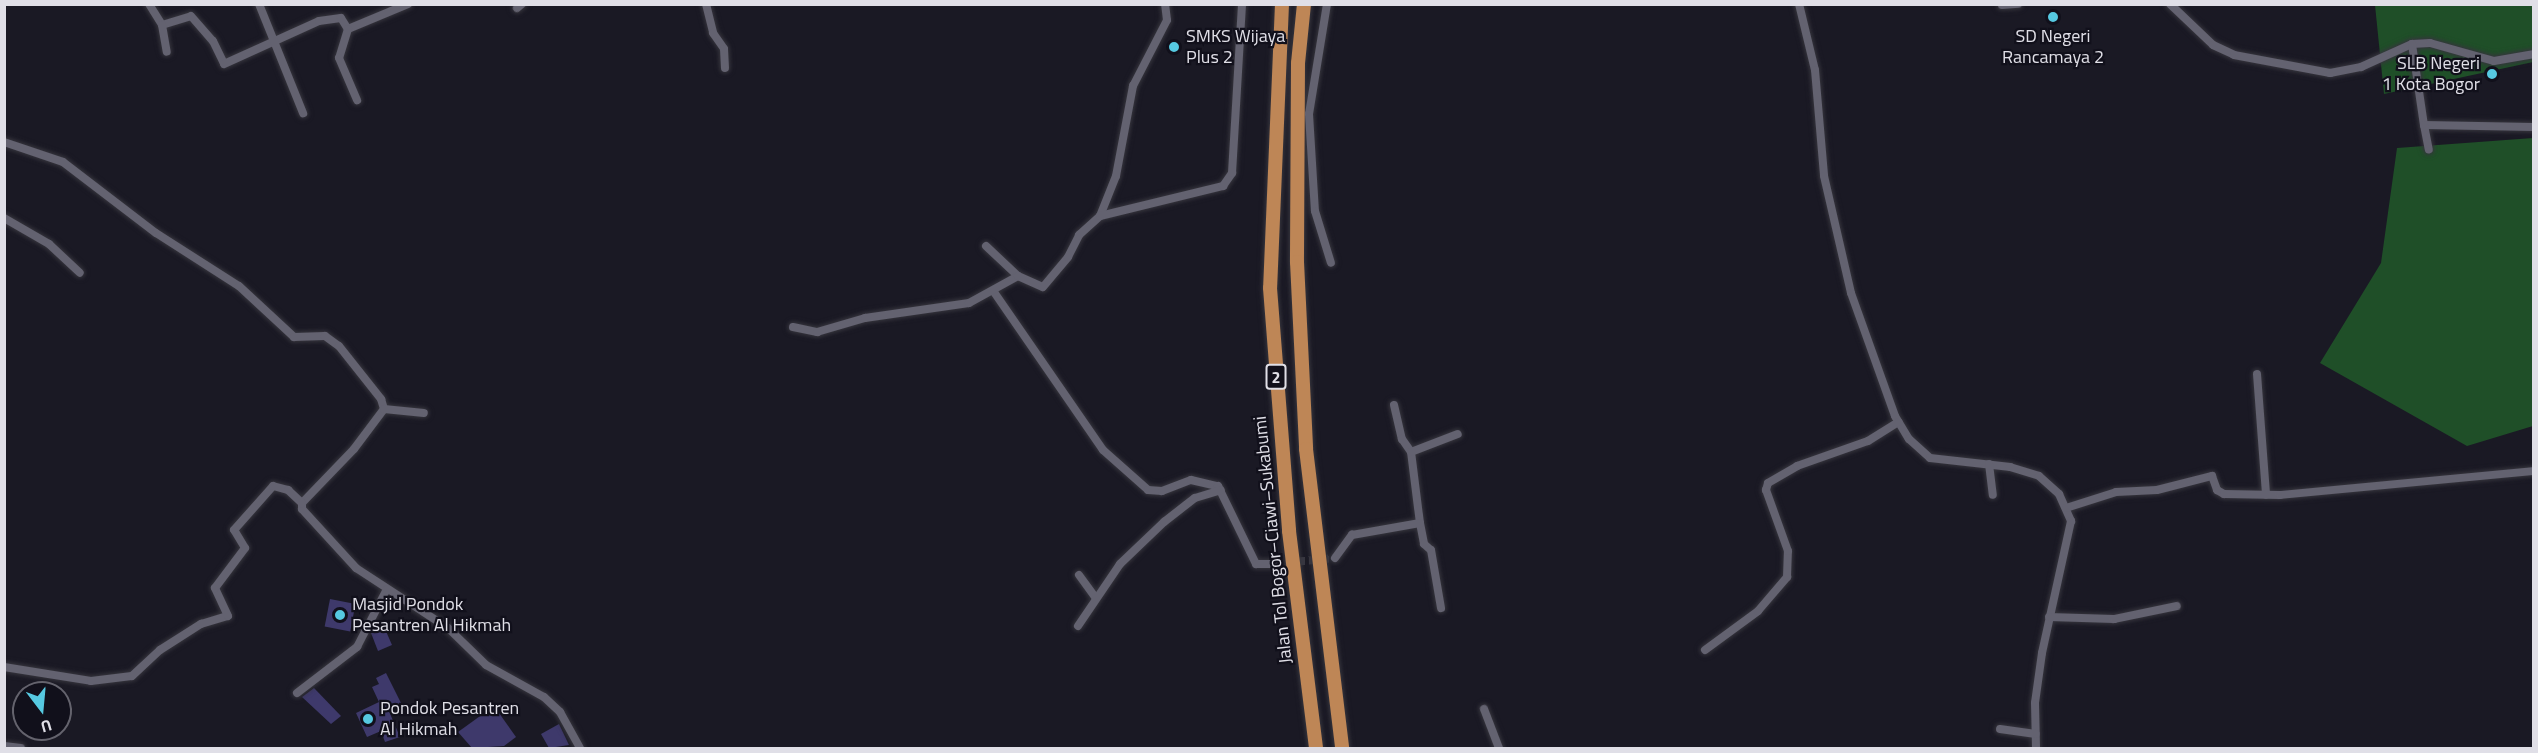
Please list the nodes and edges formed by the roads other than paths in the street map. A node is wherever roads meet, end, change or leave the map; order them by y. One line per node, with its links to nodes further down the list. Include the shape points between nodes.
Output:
1 (149, 4): 14 (street)
2 (259, 4): 16 (street)
3 (408, 4): 15 (street)
4 (706, 4): 20 (street, via 713,33 724,48)
5 (1165, 4): 27 (street, via 1167,20 1135,78 1116,176)
6 (1242, 4): 27 (street, via 1230,179 1213,190)
7 (1282, 4): 68 (highway, Jalan Tol Bogor–Ciawi–Sukabumi / 2, via 1270,288 1291,553)
8 (1304, 4): 69 (highway, 2, via 1298,63 1298,262 1306,450)
9 (1327, 4): 30 (street, via 1309,114 1315,211)
10 (1799, 4): 39 (street, via 1815,70 1824,176 1851,293)
11 (2018, 4): 13 (street)
12 (2170, 4): 17 (street, via 2222,50 2297,68 2330,73 2352,70)
13 (2002, 5)
14 (162, 26): 16 (street, via 191,16 213,41 224,64); 18 (street)
15 (348, 29): 16 (street, via 338,18 319,21); 21 (street, via 339,58)
16 (277, 39): 22 (street)
17 (2412, 44): 19 (street, via 2430,43 2494,62); 23 (street)
18 (167, 52)
19 (2534, 54)
20 (725, 68)
21 (357, 100)
22 (303, 112)
23 (2424, 124): 24 (street); 26 (street)
24 (2534, 127)
25 (4, 142): 37 (street, via 63,162 156,233 239,286 290,335 332,340 381,399)
26 (2429, 150)
27 (1100, 216): 32 (street, via 1078,235 1068,257 1045,286)
28 (4, 218): 31 (street, via 49,244)
29 (986, 246): 32 (street)
30 (1331, 263)
31 (80, 273)
32 (1018, 276): 33 (street)
33 (994, 292): 34 (street, via 969,303 865,318 817,332); 44 (street, via 1103,450 1139,484 1162,491 1191,480 1206,480)
34 (793, 327)
35 (2257, 374): 46 (street)
36 (1394, 405): 41 (street, via 1402,439)
37 (384, 409): 38 (street); 47 (street, via 354,449)
38 (424, 413)
39 (1898, 422): 42 (street, via 1918,451 1930,458); 59 (street, via 1868,441 1797,466 1768,483 1766,490 1788,551 1787,578 1758,611)
40 (1458, 434): 41 (street)
41 (1411, 452): 49 (street)
42 (1989, 464): 45 (street); 48 (street, via 2038,476 2055,489)
43 (2534, 471): 46 (street, via 2322,494)
44 (1221, 490): 51 (street, via 1256,564); 54 (street, via 1195,498 1164,522 1120,564)
45 (1993, 495)
46 (2266, 495): 48 (street, via 2219,492 2211,476 2157,490 2116,492)
47 (302, 502): 53 (street, via 304,512 331,544); 60 (street, via 280,486 273,486 234,530 245,548 216,588 228,616 201,624 160,650 132,676 91,681)
48 (2066, 508): 57 (street, via 2072,533)
49 (1420, 523): 50 (street, via 1352,534); 56 (street, via 1424,544 1431,550)
50 (1335, 558)
51 (1273, 564)
52 (1079, 575): 54 (street)
53 (387, 589): 61 (street, via 357,647); 67 (street, via 448,628 486,665 544,697 560,712)
54 (1096, 598): 58 (street)
55 (2177, 606): 57 (street, via 2114,619)
56 (1441, 608)
57 (2049, 617): 64 (street, via 2036,703)
58 (1078, 626)
59 (1705, 651)
60 (4, 667)
61 (297, 693)
62 (1484, 709): 70 (street)
63 (2000, 729): 64 (street)
64 (2036, 734): 71 (street)
65 (4, 746): 66 (street)
66 (21, 748)
67 (580, 748)
68 (1316, 748)
69 (1342, 748)
70 (1499, 748)
71 (2036, 748)

